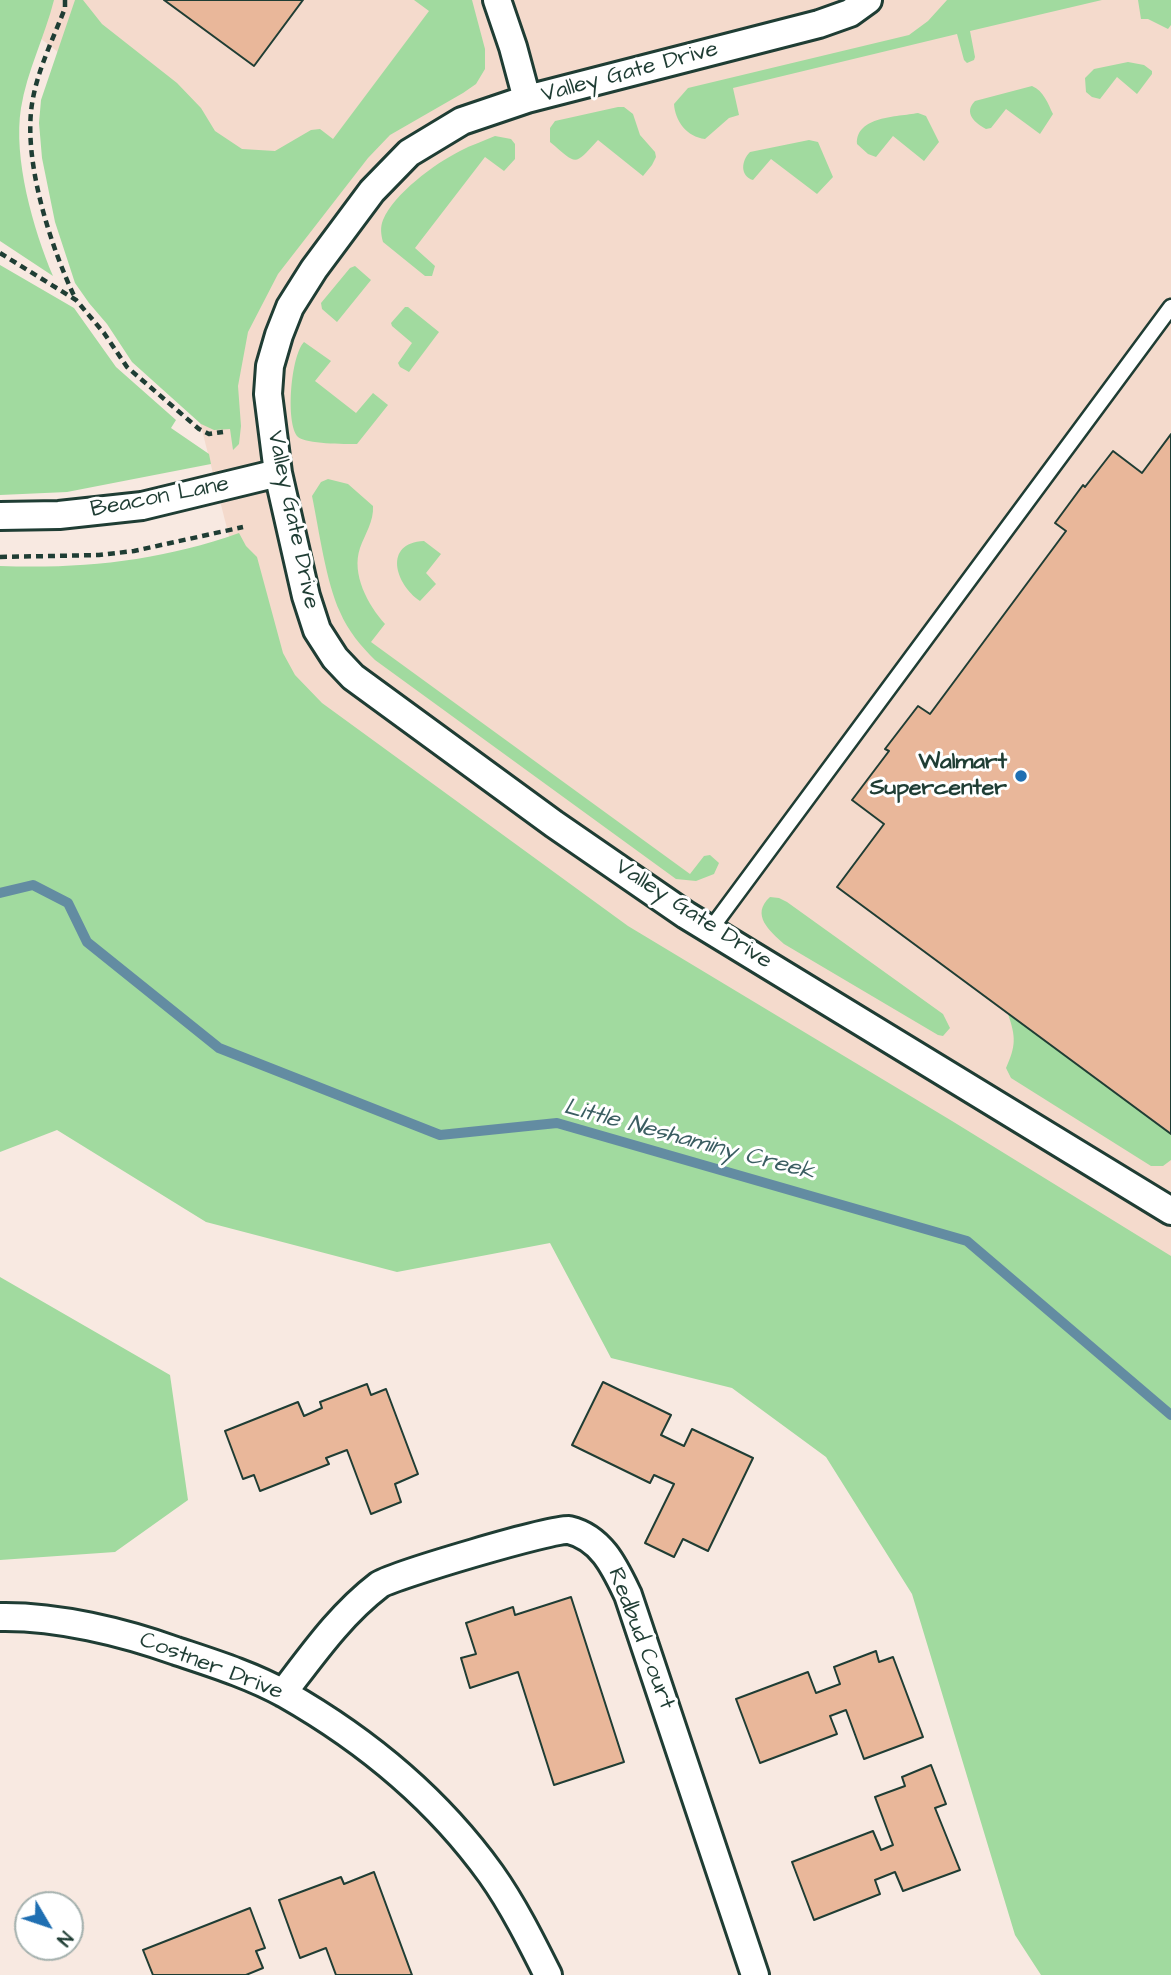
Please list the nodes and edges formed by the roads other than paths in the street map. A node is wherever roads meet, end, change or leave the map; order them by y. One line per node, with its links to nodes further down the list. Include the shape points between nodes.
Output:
1 (497, 0): 3 (street)
2 (866, 0): 3 (street, Valley Gate Drive, via 850,13 819,24)
3 (527, 99): 5 (street, Valley Gate Drive, via 462,121 409,153 372,191 314,269 290,307 270,366 268,394)
4 (1171, 307): 7 (lane)
5 (278, 473): 6 (street, Beacon Lane, via 142,506); 7 (street, Valley Gate Drive, via 306,596 317,630 335,658 424,731)
6 (0, 516)
7 (710, 930): 8 (street, Valley Gate Drive)
8 (1171, 1211)
9 (0, 1618): 10 (street, Costner Drive, via 88,1627 144,1640)
10 (283, 1693): 11 (street, Costner Drive, via 352,1736 438,1810 492,1876); 12 (street, Redbud Court, via 348,1611 383,1583 526,1537 567,1529 590,1540 608,1554 628,1595)
11 (548, 1975)
12 (755, 1975)

